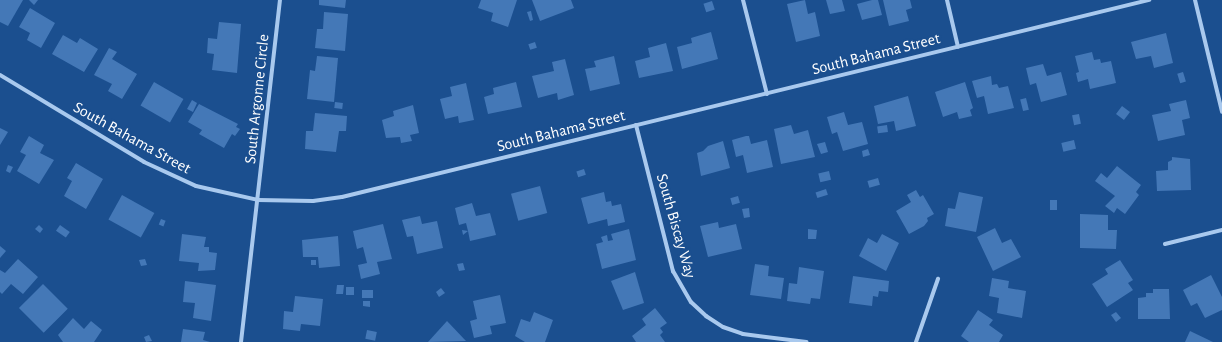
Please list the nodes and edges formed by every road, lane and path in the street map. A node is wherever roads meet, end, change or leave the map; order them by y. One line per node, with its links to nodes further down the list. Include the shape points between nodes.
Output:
1 (280, 0): 11 (street, South Argonne Circle)
2 (743, 0): 8 (street)
3 (947, 0): 6 (street)
4 (1149, 0): 6 (street, South Bahama Street)
5 (1195, 0): 9 (street)
6 (958, 47): 8 (street, South Bahama Street)
7 (0, 76): 11 (street, South Bahama Street, via 168,175 224,194)
8 (767, 94): 10 (street, South Bahama Street)
9 (1222, 112)
10 (636, 125): 11 (street, South Bahama Street, via 342,197 313,201); 16 (street, South Biscay Way, via 672,271 691,302 723,327 743,334)
11 (258, 200): 15 (street, South Argonne Circle)
12 (1222, 230): 13 (street)
13 (1165, 244)
14 (938, 279): 17 (street)
15 (241, 342)
16 (806, 342)
17 (916, 342)

